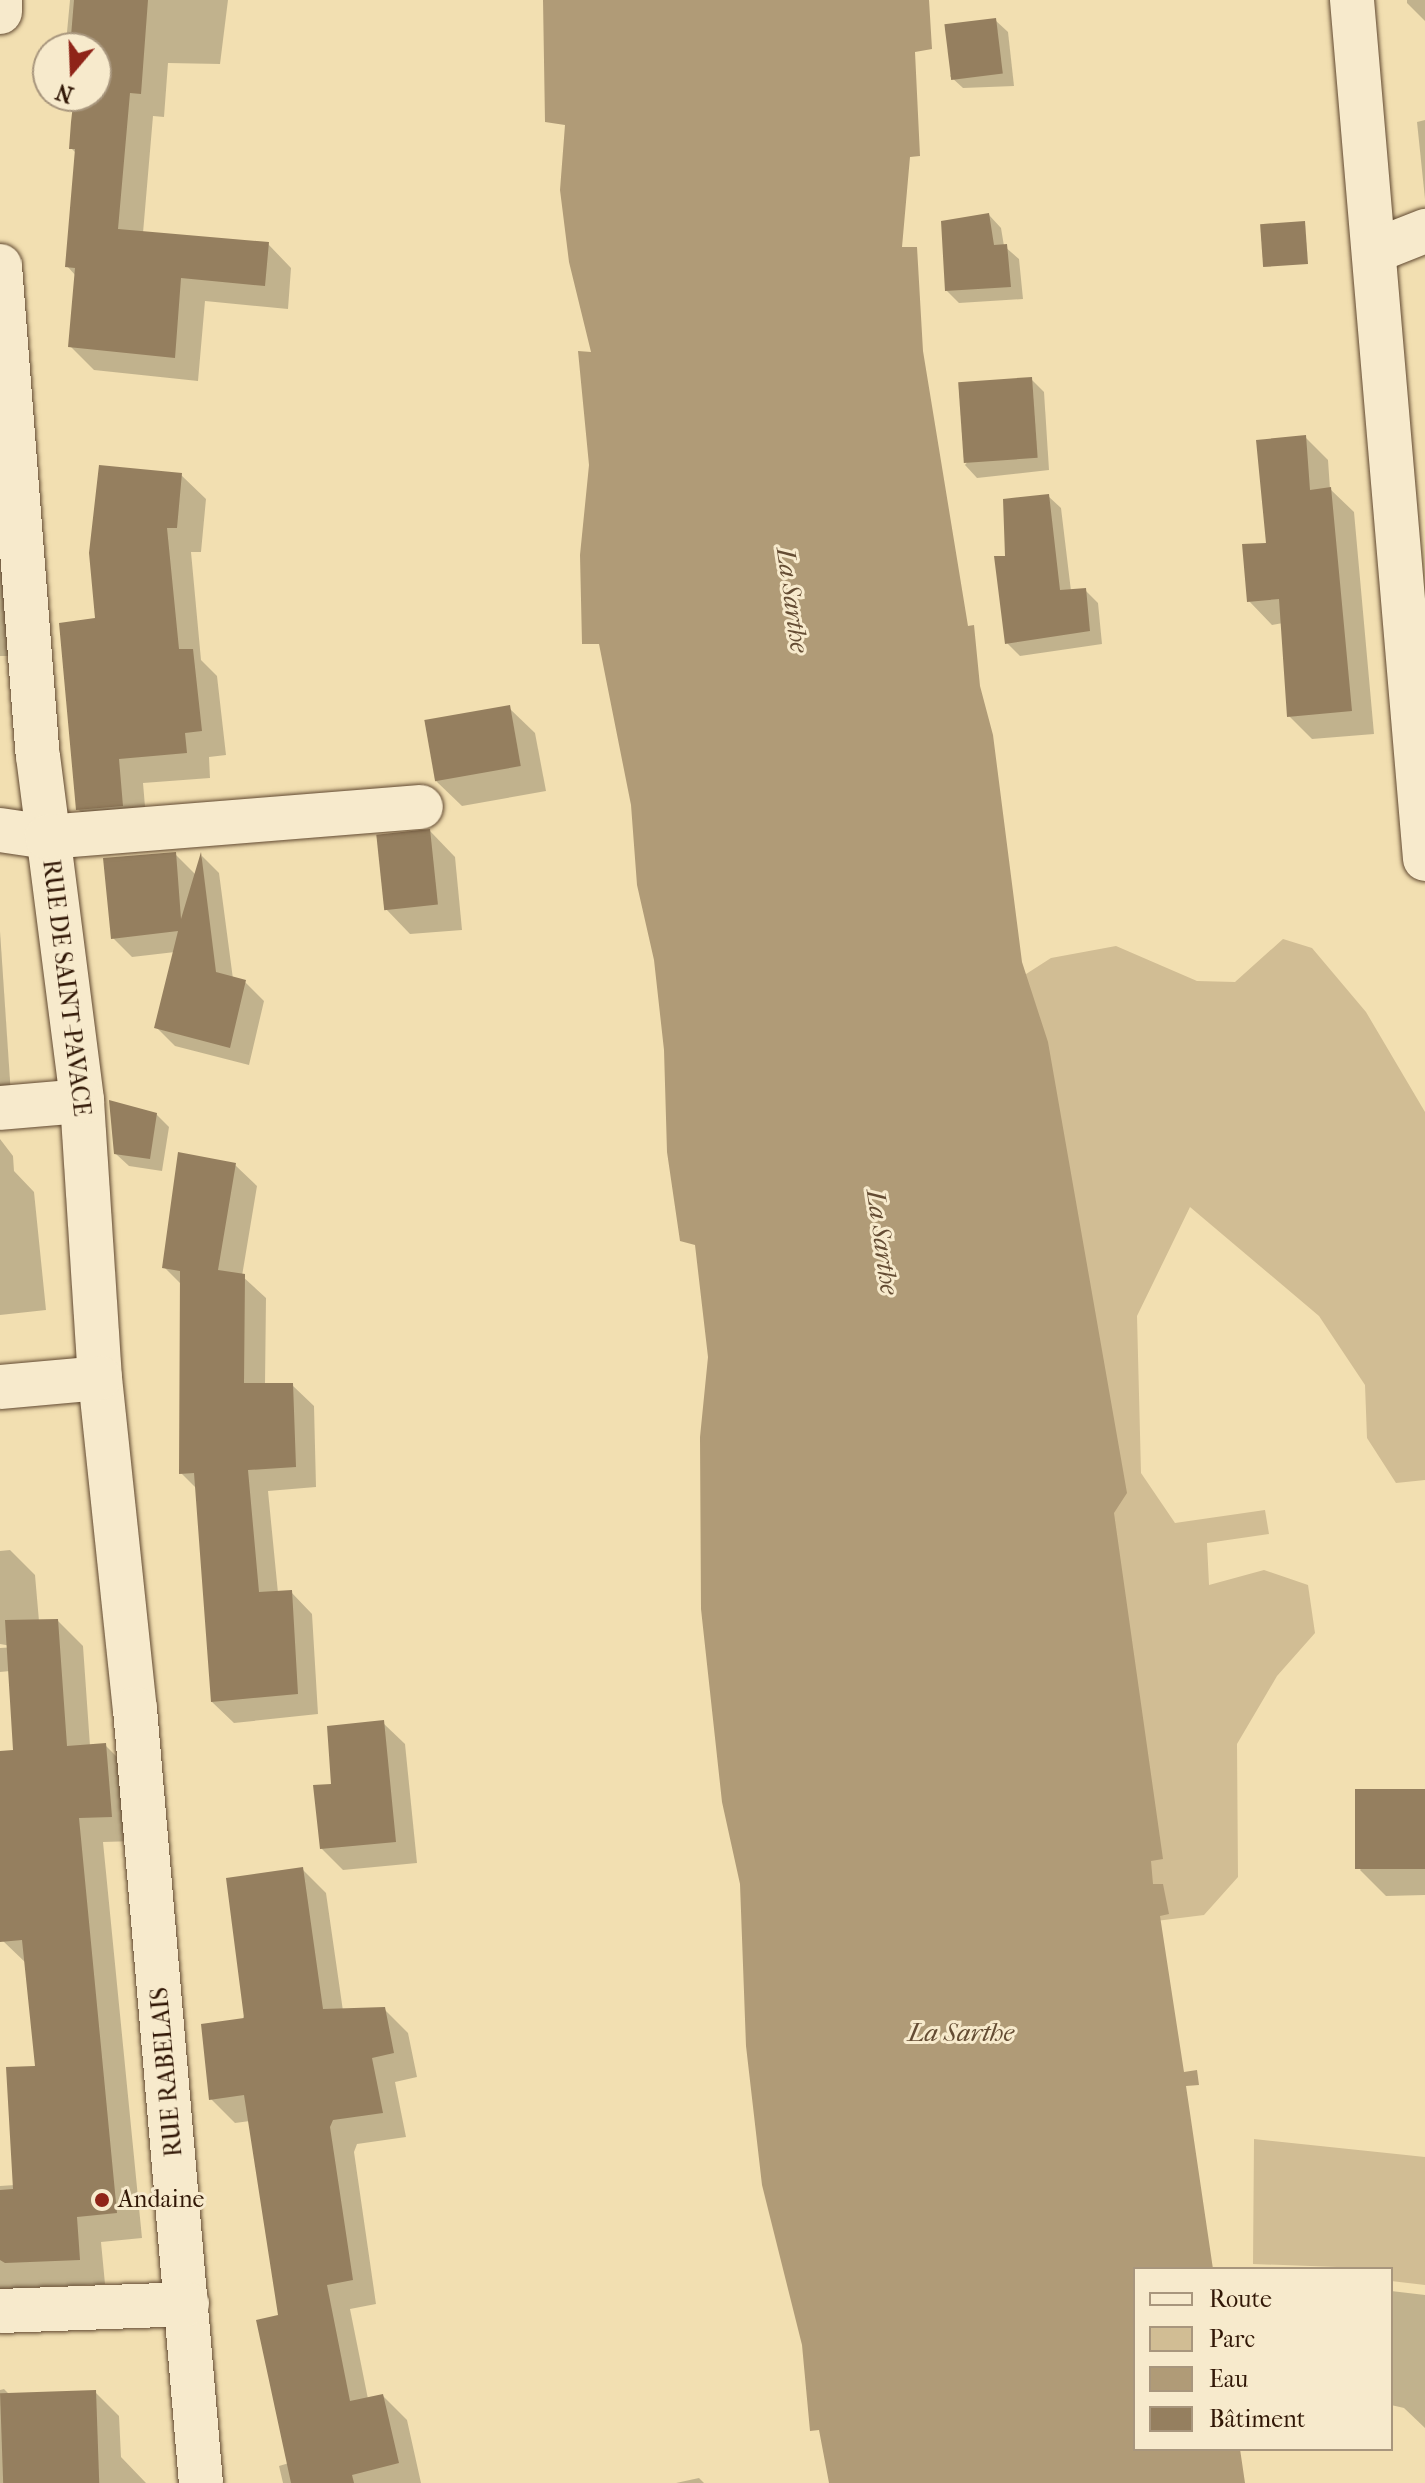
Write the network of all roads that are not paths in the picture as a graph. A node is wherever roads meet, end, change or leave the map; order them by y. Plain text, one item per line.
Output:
1 (0, 0) edge
2 (1352, 0) edge
3 (0, 12) edge
4 (1425, 231) edge
5 (1377, 250) junction
6 (0, 266) edge
7 (421, 807) dead end
8 (0, 830) edge
9 (47, 837) junction
10 (1425, 859) edge
11 (82, 1101) junction
12 (0, 1108) edge
13 (100, 1378) junction
14 (0, 1387) edge
15 (135, 1709) joint
16 (187, 2304) junction
17 (0, 2311) edge
18 (201, 2483) edge

1 - 3 street
2 - 5 street
4 - 5 street
5 - 10 street
6 - 9 street, RUE DE SAINT-PAVACE
7 - 9 street
8 - 9 street
9 - 11 street, RUE DE SAINT-PAVACE
11 - 12 street
11 - 13 street, RUE DE SAINT-PAVACE
13 - 14 street
13 - 15 street, RUE DE SAINT-PAVACE
15 - 16 street, RUE RABELAIS
16 - 17 street
16 - 18 street, RUE RABELAIS

